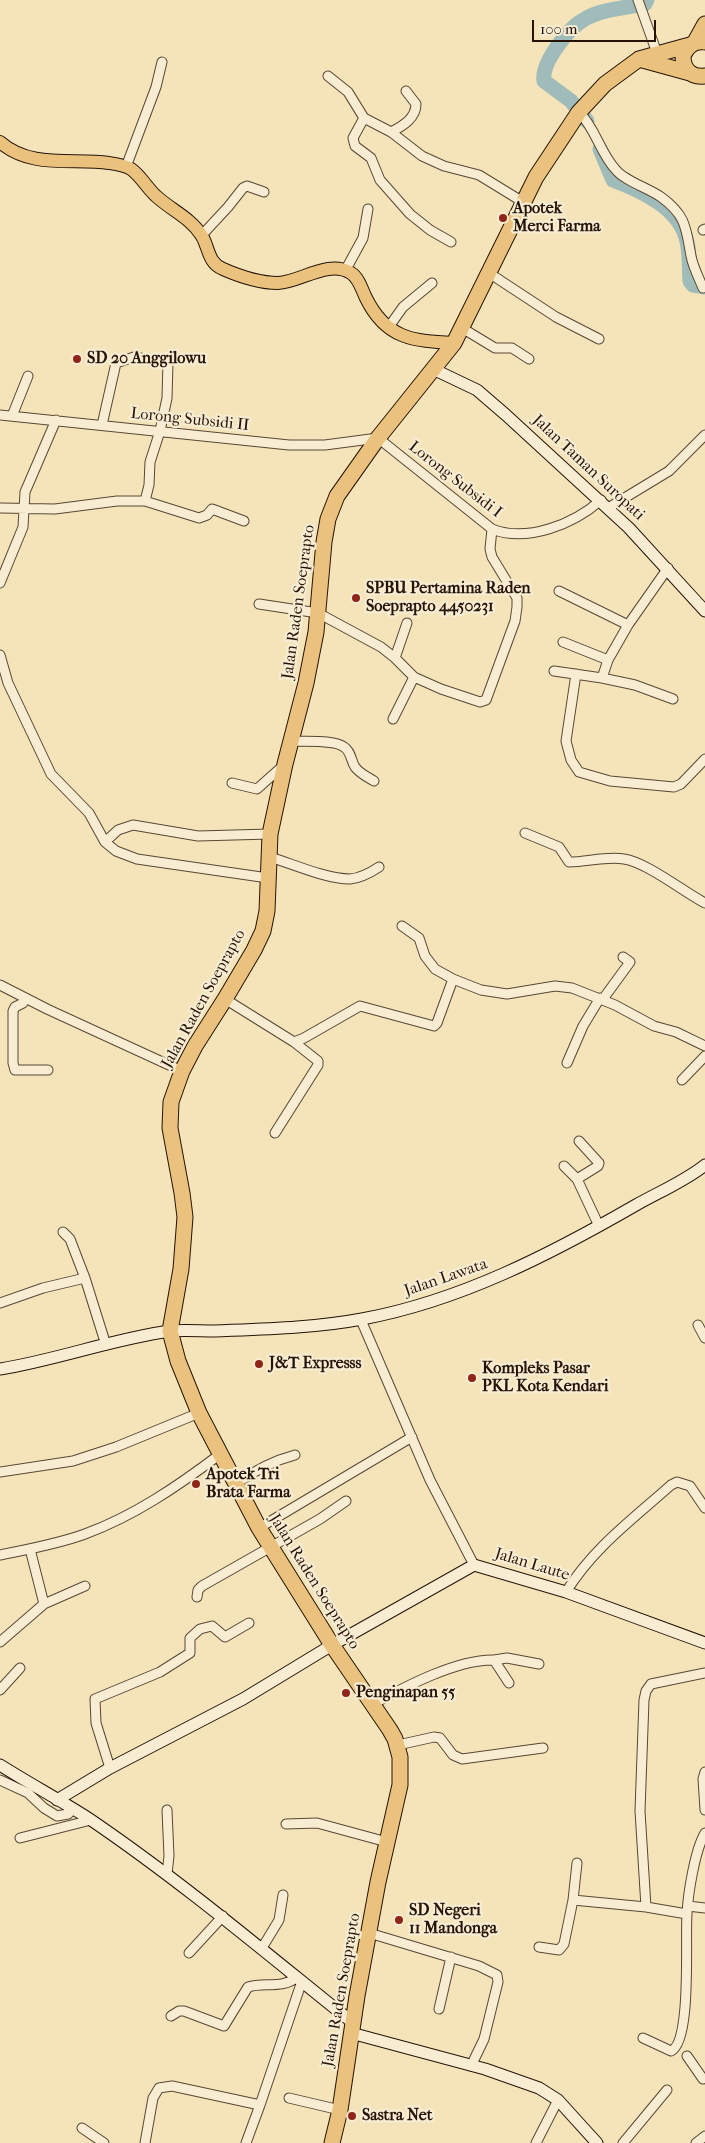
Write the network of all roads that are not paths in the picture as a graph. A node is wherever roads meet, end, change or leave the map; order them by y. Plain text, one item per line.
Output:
1 (640, 3) edge
2 (705, 24) edge
3 (696, 43) edge
4 (657, 53) junction
5 (639, 60) junction
6 (162, 62) dead end
7 (328, 76) dead end
8 (699, 77) edge
9 (406, 91) dead end
10 (579, 112) junction
11 (364, 118) junction
12 (391, 132) junction
13 (1, 145) edge
14 (126, 166) junction
15 (264, 192) dead end
16 (523, 202) junction
17 (368, 209) dead end
18 (202, 235) junction
19 (450, 242) dead end
20 (345, 271) junction
21 (489, 273) junction
22 (432, 283) dead end
23 (703, 286) edge
24 (388, 328) junction
25 (462, 328) junction
26 (599, 339) dead end
27 (454, 343) junction
28 (529, 359) dead end
29 (433, 369) junction
30 (28, 376) dead end
31 (0, 415) edge
32 (12, 416) junction
33 (56, 420) junction
34 (102, 425) junction
35 (160, 431) junction
36 (705, 435) edge
37 (378, 438) junction
38 (145, 501) junction
39 (605, 504) junction
40 (0, 508) edge
41 (24, 508) junction
42 (244, 521) dead end
43 (492, 529) junction
44 (668, 568) junction
45 (0, 583) edge
46 (559, 591) dead end
47 (258, 604) dead end
48 (705, 611) edge
49 (318, 612) junction
50 (407, 623) dead end
51 (628, 625) junction
52 (563, 642) dead end
53 (0, 655) edge
54 (395, 658) junction
55 (608, 660) junction
56 (554, 671) dead end
57 (576, 674) junction
58 (414, 677) junction
59 (602, 678) junction
60 (673, 699) dead end
61 (393, 718) dead end
62 (291, 741) junction
63 (705, 760) edge
64 (285, 764) junction
65 (374, 781) dead end
66 (232, 783) dead end
67 (525, 832) dead end
68 (270, 834) junction
69 (106, 842) junction
70 (270, 856) junction
71 (379, 867) dead end
72 (268, 878) junction
73 (705, 903) edge
74 (402, 926) dead end
75 (623, 957) dead end
76 (453, 979) junction
77 (0, 985) edge
78 (26, 998) junction
79 (226, 999) junction
80 (602, 999) junction
81 (294, 1042) junction
82 (705, 1046) edge
83 (705, 1056) edge
84 (567, 1063) dead end
85 (48, 1070) dead end
86 (182, 1071) junction
87 (682, 1080) dead end
88 (275, 1133) dead end
89 (579, 1141) dead end
90 (564, 1166) dead end
91 (704, 1168) edge
92 (577, 1180) junction
93 (599, 1226) junction
94 (63, 1232) dead end
95 (85, 1278) junction
96 (0, 1303) edge
97 (361, 1320) junction
98 (698, 1326) dead end
99 (170, 1331) junction
100 (705, 1338) edge
101 (106, 1345) junction
102 (0, 1368) edge
103 (199, 1413) junction
104 (412, 1437) junction
105 (219, 1455) junction
106 (295, 1455) dead end
107 (0, 1472) edge
108 (236, 1484) junction
109 (346, 1501) dead end
110 (705, 1508) edge
111 (259, 1528) junction
112 (271, 1548) junction
113 (30, 1549) junction
114 (0, 1555) edge
115 (474, 1565) junction
116 (85, 1586) dead end
117 (566, 1592) junction
118 (197, 1597) dead end
119 (44, 1604) junction
120 (249, 1623) dead end
121 (0, 1642) edge
122 (705, 1643) edge
123 (332, 1645) junction
124 (494, 1660) junction
125 (539, 1664) dead end
126 (20, 1668) dead end
127 (705, 1673) edge
128 (509, 1682) dead end
129 (0, 1690) edge
130 (373, 1704) junction
131 (398, 1745) junction
132 (543, 1748) dead end
133 (0, 1765) edge
134 (110, 1768) junction
135 (705, 1772) edge
136 (0, 1780) edge
137 (57, 1800) junction
138 (73, 1809) junction
139 (167, 1810) dead end
140 (705, 1810) edge
141 (91, 1820) junction
142 (286, 1824) dead end
143 (705, 1833) edge
144 (20, 1838) dead end
145 (387, 1842) junction
146 (702, 1847) edge
147 (577, 1863) dead end
148 (167, 1874) junction
149 (284, 1895) dead end
150 (573, 1900) junction
151 (646, 1907) junction
152 (705, 1908) edge
153 (687, 1910) junction
154 (223, 1916) junction
155 (369, 1933) junction
156 (539, 1947) dead end
157 (262, 1948) junction
158 (189, 1953) dead end
159 (451, 1957) junction
160 (300, 1979) junction
161 (439, 2009) dead end
162 (170, 2016) dead end
163 (351, 2027) junction
164 (644, 2038) dead end
165 (687, 2056) dead end
166 (471, 2066) junction
167 (704, 2080) edge
168 (667, 2090) dead end
169 (289, 2098) dead end
170 (558, 2100) junction
171 (260, 2105) junction
172 (340, 2110) junction
173 (82, 2128) dead end
174 (705, 2136) edge
175 (104, 2143) edge
176 (145, 2143) edge
177 (246, 2143) edge
178 (332, 2143) edge
179 (536, 2143) edge
180 (597, 2143) edge
181 (623, 2143) edge
182 (696, 2143) edge

1 - 4 street
2 - 3 highway
3 - 4 highway, Jalan Raden Soeprapto
3 - 8 highway
4 - 5 highway, Jalan Raden Soeprapto
5 - 8 highway
5 - 10 highway, Jalan Raden Soeprapto
6 - 14 street
7 - 11 street
9 - 12 street
10 - 16 highway, Jalan Raden Soeprapto
10 - 23 street
11 - 12 street
11 - 19 street
12 - 16 street
13 - 14 main road
14 - 18 main road
15 - 18 street
16 - 21 highway, Jalan Raden Soeprapto
17 - 20 street
18 - 20 main road
20 - 24 main road
21 - 25 highway, Jalan Raden Soeprapto
21 - 26 street
22 - 24 street
24 - 27 main road
25 - 27 highway, Jalan Raden Soeprapto
25 - 28 street
27 - 29 highway, Jalan Raden Soeprapto
29 - 37 highway, Jalan Raden Soeprapto
29 - 39 street, Jalan Taman Suropati
30 - 32 street
31 - 32 street, Lorong Subsidi II
32 - 33 street, Lorong Subsidi II
33 - 34 street, Lorong Subsidi II
33 - 41 street
34 - 35 street, Lorong Subsidi II
34 - 35 street
35 - 37 street, Lorong Subsidi II
35 - 38 street
36 - 39 street, Lorong Subsidi I
37 - 43 street, Lorong Subsidi I
37 - 49 highway, Jalan Raden Soeprapto
38 - 41 street
38 - 42 street
39 - 43 street, Lorong Subsidi I
39 - 44 street, Jalan Taman Suropati
40 - 41 street
41 - 45 street
43 - 58 street
44 - 48 street, Jalan Taman Suropati
44 - 51 street
46 - 51 street
47 - 49 street
49 - 54 street
49 - 62 highway, Jalan Raden Soeprapto
50 - 54 street
51 - 55 street
52 - 55 street
53 - 69 street
54 - 58 street
55 - 59 street
56 - 57 street
57 - 59 street
57 - 63 street
58 - 61 street
59 - 60 street
62 - 64 highway, Jalan Raden Soeprapto
62 - 65 street
64 - 66 street
64 - 68 highway, Jalan Raden Soeprapto
67 - 73 street
68 - 69 street
68 - 70 highway, Jalan Raden Soeprapto
69 - 72 street
70 - 71 street
70 - 72 highway, Jalan Raden Soeprapto
72 - 79 highway, Jalan Raden Soeprapto
74 - 76 street
75 - 80 street
76 - 80 street
76 - 81 street
77 - 78 street
78 - 85 street
78 - 86 street
79 - 81 street
79 - 86 highway, Jalan Raden Soeprapto
80 - 82 street
80 - 84 street
81 - 88 street
83 - 87 street
86 - 99 highway, Jalan Raden Soeprapto
89 - 92 street
90 - 92 street
91 - 93 street, Jalan Lawata
92 - 93 street
93 - 97 street, Jalan Lawata
94 - 95 street
95 - 96 street
95 - 101 street
97 - 99 street, Jalan Lawata
97 - 104 street
98 - 100 street
99 - 101 street, Jalan Lawata
99 - 103 highway, Jalan Raden Soeprapto
101 - 102 street, Jalan Lawata
103 - 105 highway, Jalan Raden Soeprapto
103 - 107 street
104 - 111 street
104 - 115 street
105 - 108 highway, Jalan Raden Soeprapto
105 - 113 street
106 - 108 street
108 - 111 highway, Jalan Raden Soeprapto
109 - 112 street
110 - 117 street
111 - 112 highway, Jalan Raden Soeprapto
112 - 118 street
112 - 123 highway, Jalan Raden Soeprapto
113 - 114 street
113 - 119 street
115 - 117 street, Jalan Laute
115 - 123 street, Jalan Laute
116 - 119 street
117 - 122 street, Jalan Laute
119 - 121 street
120 - 134 street
123 - 130 highway, Jalan Raden Soeprapto
123 - 134 street, Jalan Laute
124 - 125 street
124 - 128 street
124 - 130 street
126 - 129 street
127 - 151 street
130 - 131 highway, Jalan Raden Soeprapto
131 - 132 street
131 - 145 highway, Jalan Raden Soeprapto
133 - 137 street
134 - 137 street, Jalan Laute
135 - 140 street
136 - 138 street
137 - 138 street
138 - 141 street
139 - 148 street
141 - 144 street
141 - 148 street
142 - 145 street
143 - 146 street
145 - 155 highway, Jalan Raden Soeprapto
146 - 153 street
147 - 150 street
148 - 154 street
149 - 157 street
150 - 151 street
150 - 156 street
151 - 153 street
152 - 153 street
153 - 164 street
154 - 157 street
154 - 158 street
155 - 159 street
155 - 163 highway, Jalan Raden Soeprapto
157 - 160 street
159 - 161 street
159 - 166 street
160 - 162 street
160 - 163 street
160 - 171 street
163 - 166 street
163 - 172 highway, Jalan Raden Soeprapto
165 - 167 street
166 - 170 street
168 - 181 street
169 - 172 street
170 - 179 street
170 - 180 street
171 - 176 street
171 - 177 street
172 - 178 highway, Jalan Raden Soeprapto
173 - 175 street
174 - 182 street

